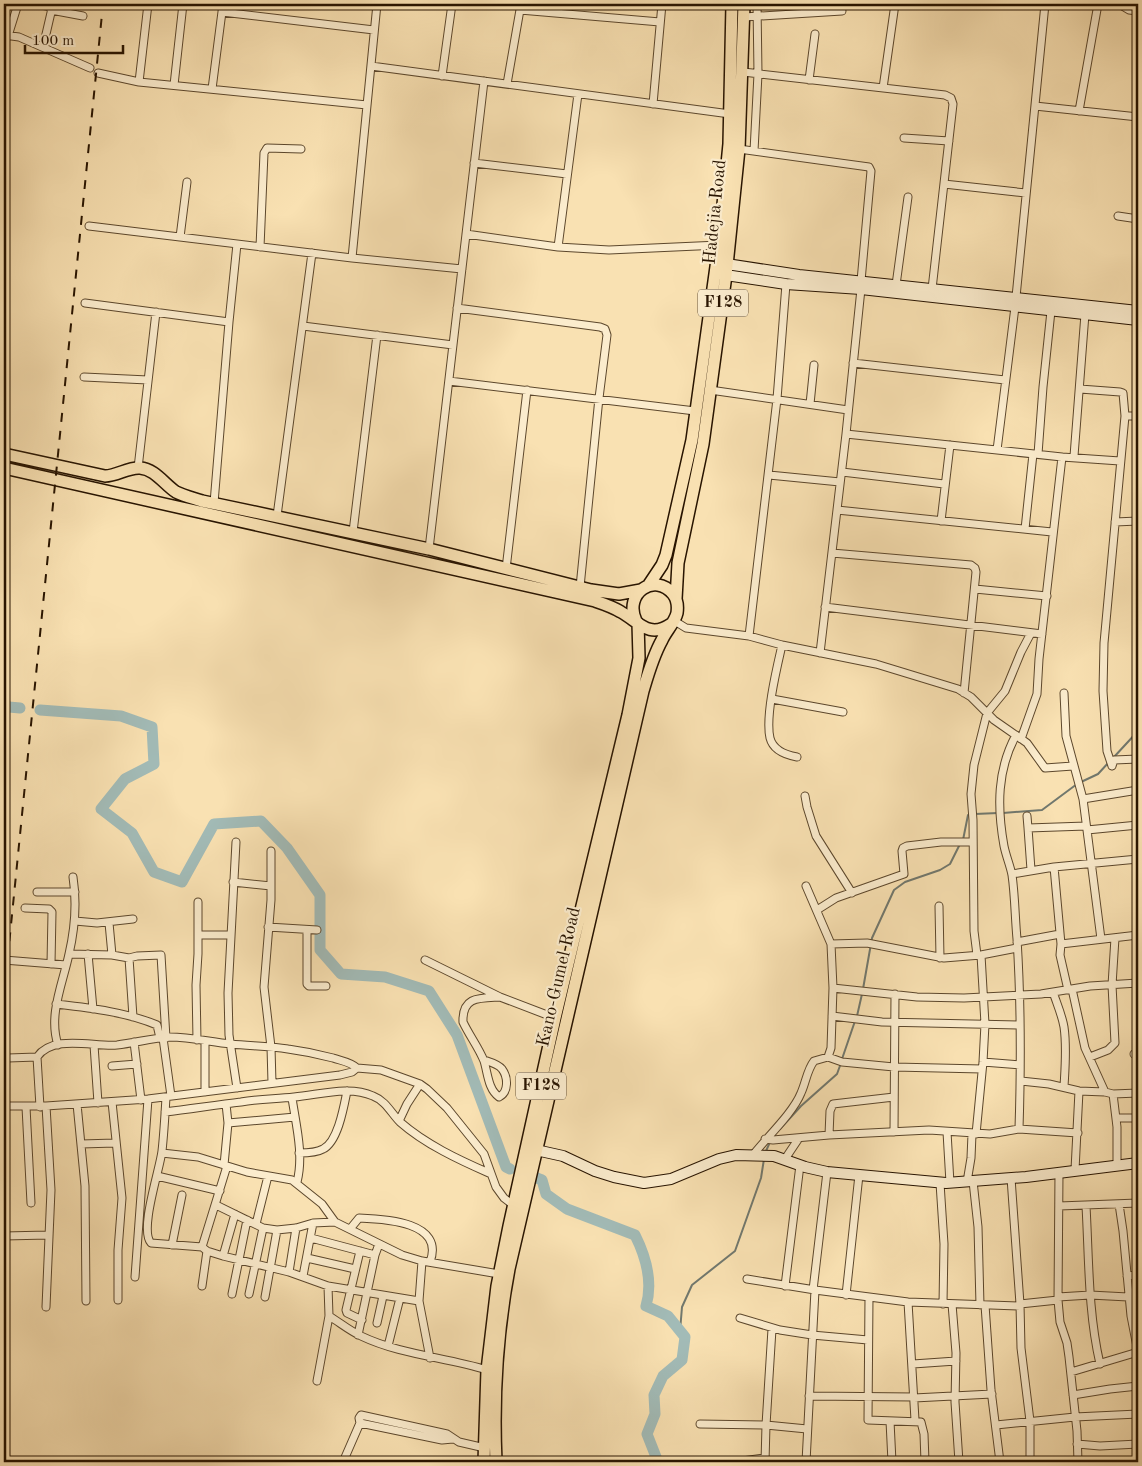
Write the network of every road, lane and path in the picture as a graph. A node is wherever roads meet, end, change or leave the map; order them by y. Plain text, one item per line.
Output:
1 (18, 4) edge
2 (36, 4) edge
3 (148, 4) edge
4 (183, 4) edge
5 (223, 4) edge
6 (377, 4) edge
7 (452, 4) edge
8 (662, 4) edge
9 (732, 4) edge
10 (744, 4) edge
11 (756, 4) edge
12 (895, 4) edge
13 (1045, 4) edge
14 (1098, 4) edge
15 (1123, 4) edge
16 (52, 7) edge
17 (520, 7) edge
18 (842, 10) dead end
19 (1138, 11) edge
20 (222, 12) junction
21 (83, 16) dead end
22 (744, 16) junction
23 (757, 16) junction
24 (660, 22) junction
25 (374, 30) junction
26 (815, 34) dead end
27 (6, 36) edge
28 (43, 48) junction
29 (370, 66) junction
30 (90, 68) dead end
31 (743, 72) junction
32 (98, 73) dead end
33 (758, 74) junction
34 (442, 76) junction
35 (810, 80) junction
36 (484, 81) junction
37 (139, 82) junction
38 (507, 84) junction
39 (174, 85) junction
40 (883, 88) junction
41 (212, 89) junction
42 (578, 94) junction
43 (653, 104) junction
44 (367, 105) junction
45 (1035, 106) junction
46 (1079, 111) junction
47 (730, 114) junction
48 (1138, 117) edge
49 (904, 138) dead end
50 (949, 141) junction
51 (301, 149) dead end
52 (739, 149) junction
53 (754, 151) junction
54 (474, 162) junction
55 (567, 174) junction
56 (187, 182) dead end
57 (944, 184) junction
58 (1026, 193) junction
59 (908, 197) dead end
60 (1118, 216) dead end
61 (1138, 218) edge
62 (89, 226) dead end
63 (466, 234) junction
64 (180, 237) junction
65 (237, 244) junction
66 (719, 245) junction
67 (260, 247) junction
68 (558, 247) junction
69 (312, 253) junction
70 (352, 258) junction
71 (462, 269) junction
72 (721, 269) junction
73 (786, 284) junction
74 (861, 285) junction
75 (896, 285) junction
76 (932, 289) junction
77 (85, 303) dead end
78 (1015, 303) junction
79 (457, 308) junction
80 (1052, 311) junction
81 (1138, 311) edge
82 (156, 312) junction
83 (1085, 314) junction
84 (1138, 320) edge
85 (228, 322) junction
86 (303, 326) junction
87 (376, 335) junction
88 (453, 345) junction
89 (853, 363) junction
90 (814, 365) dead end
91 (84, 377) dead end
92 (148, 380) junction
93 (1005, 380) junction
94 (449, 381) junction
95 (1080, 389) junction
96 (527, 390) junction
97 (710, 390) junction
98 (599, 398) junction
99 (777, 399) junction
100 (810, 404) junction
101 (848, 410) junction
102 (695, 411) junction
103 (1124, 416) junction
104 (1138, 416) edge
105 (846, 434) junction
106 (950, 445) junction
107 (997, 450) junction
108 (4, 454) edge
109 (1035, 454) junction
110 (1074, 456) junction
111 (1062, 457) junction
112 (1120, 461) junction
113 (54, 465) junction
114 (4, 468) edge
115 (138, 468) junction
116 (842, 472) junction
117 (769, 474) junction
118 (50, 479) junction
119 (840, 482) junction
120 (944, 484) junction
121 (214, 503) junction
122 (837, 510) junction
123 (277, 516) junction
124 (940, 521) junction
125 (1138, 521) edge
126 (1115, 522) junction
127 (1025, 530) junction
128 (353, 532) junction
129 (1052, 532) junction
130 (430, 549) junction
131 (832, 553) junction
132 (506, 569) junction
133 (580, 587) junction
134 (644, 588) junction
135 (975, 588) junction
136 (1047, 596) junction
137 (676, 599) junction
138 (825, 607) junction
139 (637, 622) junction
140 (672, 622) junction
141 (971, 626) junction
142 (1031, 634) junction
143 (1042, 634) junction
144 (749, 636) junction
145 (782, 645) junction
146 (820, 653) junction
147 (964, 693) junction
148 (1064, 694) dead end
149 (772, 699) junction
150 (843, 712) dead end
151 (987, 713) junction
152 (1019, 737) junction
153 (797, 757) dead end
154 (1138, 759) edge
155 (1073, 766) junction
156 (1138, 790) edge
157 (805, 796) dead end
158 (1083, 799) junction
159 (1027, 816) dead end
160 (1138, 825) edge
161 (1028, 828) junction
162 (1087, 828) junction
163 (236, 842) dead end
164 (967, 842) junction
165 (271, 851) dead end
166 (1138, 859) edge
167 (1092, 862) junction
168 (1054, 866) junction
169 (1031, 870) junction
170 (1012, 874) junction
171 (73, 877) dead end
172 (233, 882) junction
173 (271, 886) junction
174 (806, 886) dead end
175 (37, 892) dead end
176 (75, 892) junction
177 (852, 893) junction
178 (198, 902) dead end
179 (939, 906) dead end
180 (25, 908) dead end
181 (817, 910) junction
182 (133, 919) dead end
183 (75, 921) junction
184 (109, 923) junction
185 (268, 927) junction
186 (307, 930) junction
187 (317, 930) dead end
188 (1060, 934) junction
189 (199, 935) junction
190 (230, 935) junction
191 (1138, 935) edge
192 (1115, 938) junction
193 (1101, 940) junction
194 (831, 944) junction
195 (1061, 944) junction
196 (1017, 945) junction
197 (577, 951) junction
198 (69, 954) junction
199 (88, 954) junction
200 (112, 955) junction
201 (979, 955) junction
202 (129, 958) junction
203 (940, 958) junction
204 (4, 960) edge
205 (425, 960) dead end
206 (51, 964) junction
207 (66, 965) junction
208 (1138, 984) edge
209 (1112, 985) junction
210 (326, 986) dead end
211 (833, 988) junction
212 (1070, 990) junction
213 (1053, 992) junction
214 (895, 994) junction
215 (1019, 996) junction
216 (500, 997) junction
217 (984, 998) junction
218 (56, 1004) junction
219 (93, 1009) junction
220 (832, 1016) junction
221 (133, 1017) junction
222 (555, 1018) junction
223 (894, 1022) junction
224 (985, 1024) junction
225 (1019, 1025) junction
226 (163, 1038) junction
227 (197, 1040) junction
228 (205, 1041) junction
229 (134, 1042) junction
230 (230, 1044) junction
231 (58, 1045) junction
232 (94, 1045) junction
233 (271, 1047) junction
234 (828, 1056) junction
235 (37, 1057) junction
236 (1090, 1057) junction
237 (8, 1058) dead end
238 (484, 1060) junction
239 (137, 1064) junction
240 (1020, 1065) junction
241 (112, 1066) dead end
242 (983, 1066) junction
243 (357, 1068) junction
244 (894, 1068) junction
245 (1021, 1081) junction
246 (272, 1083) junction
247 (420, 1084) junction
248 (1064, 1087) junction
249 (237, 1088) junction
250 (348, 1091) junction
251 (1079, 1091) junction
252 (205, 1092) junction
253 (1109, 1093) junction
254 (1138, 1093) edge
255 (168, 1096) junction
256 (894, 1097) junction
257 (292, 1098) junction
258 (144, 1099) junction
259 (112, 1102) junction
260 (98, 1103) junction
261 (77, 1104) junction
262 (226, 1104) junction
263 (4, 1106) edge
264 (43, 1106) junction
265 (26, 1107) junction
266 (165, 1112) junction
267 (294, 1117) junction
268 (1117, 1118) junction
269 (1138, 1118) edge
270 (399, 1120) junction
271 (228, 1123) junction
272 (1019, 1129) junction
273 (894, 1132) junction
274 (947, 1132) junction
275 (1078, 1133) junction
276 (974, 1134) junction
277 (829, 1135) junction
278 (799, 1138) junction
279 (769, 1140) junction
280 (115, 1143) junction
281 (81, 1144) junction
282 (536, 1150) junction
283 (162, 1153) junction
284 (299, 1154) junction
285 (761, 1156) junction
286 (785, 1159) junction
287 (1138, 1163) edge
288 (800, 1165) junction
289 (226, 1166) junction
290 (1117, 1166) junction
291 (1076, 1170) junction
292 (827, 1172) junction
293 (489, 1173) junction
294 (1059, 1173) junction
295 (860, 1175) junction
296 (157, 1176) junction
297 (268, 1176) junction
298 (1011, 1178) junction
299 (297, 1182) junction
300 (970, 1182) junction
301 (945, 1183) junction
302 (220, 1191) junction
303 (182, 1195) dead end
304 (31, 1203) dead end
305 (1138, 1203) edge
306 (1119, 1204) junction
307 (216, 1205) junction
308 (513, 1205) junction
309 (1059, 1206) junction
310 (1086, 1206) junction
311 (235, 1214) junction
312 (247, 1220) junction
313 (335, 1222) junction
314 (313, 1223) junction
315 (256, 1224) junction
316 (263, 1228) junction
317 (296, 1228) junction
318 (350, 1228) junction
319 (277, 1230) junction
320 (48, 1235) junction
321 (4, 1236) edge
322 (311, 1238) junction
323 (379, 1244) junction
324 (172, 1245) junction
325 (205, 1249) junction
326 (360, 1251) junction
327 (376, 1255) junction
328 (223, 1256) junction
329 (307, 1258) junction
330 (239, 1260) junction
331 (426, 1262) junction
332 (255, 1263) junction
333 (271, 1268) junction
334 (355, 1269) junction
335 (289, 1272) junction
336 (499, 1274) junction
337 (1138, 1275) edge
338 (303, 1276) junction
339 (1127, 1276) junction
340 (135, 1277) dead end
341 (748, 1279) dead end
342 (202, 1286) dead end
343 (328, 1286) junction
344 (785, 1286) junction
345 (350, 1289) junction
346 (814, 1290) junction
347 (367, 1292) junction
348 (232, 1294) dead end
349 (248, 1294) dead end
350 (846, 1295) junction
351 (1090, 1295) junction
352 (383, 1296) junction
353 (265, 1297) dead end
354 (869, 1297) junction
355 (1128, 1297) junction
356 (400, 1298) junction
357 (1058, 1298) junction
358 (118, 1300) dead end
359 (86, 1301) dead end
360 (419, 1301) junction
361 (908, 1302) junction
362 (943, 1304) junction
363 (952, 1304) junction
364 (982, 1305) junction
365 (1020, 1305) junction
366 (46, 1308) dead end
367 (329, 1316) junction
368 (1135, 1316) edge
369 (740, 1318) dead end
370 (362, 1320) junction
371 (377, 1323) dead end
372 (772, 1329) junction
373 (358, 1335) junction
374 (812, 1336) junction
375 (868, 1340) junction
376 (388, 1346) junction
377 (493, 1350) junction
378 (1138, 1352) edge
379 (430, 1358) junction
380 (956, 1361) junction
381 (912, 1364) junction
382 (1100, 1364) junction
383 (487, 1370) junction
384 (1071, 1372) junction
385 (317, 1381) dead end
386 (1138, 1386) edge
387 (992, 1394) junction
388 (809, 1396) junction
389 (869, 1396) junction
390 (955, 1396) junction
391 (1073, 1396) junction
392 (914, 1398) junction
393 (1138, 1414) edge
394 (1075, 1417) junction
395 (915, 1420) junction
396 (890, 1421) junction
397 (1030, 1421) junction
398 (700, 1424) dead end
399 (766, 1425) junction
400 (996, 1425) junction
401 (807, 1429) junction
402 (1078, 1444) junction
403 (1138, 1444) edge
404 (485, 1448) junction
405 (765, 1460) edge
406 (343, 1462) edge
407 (484, 1462) edge
408 (496, 1462) edge
409 (735, 1462) edge
410 (806, 1462) edge
411 (892, 1462) edge
412 (925, 1462) edge
413 (959, 1462) edge
414 (1000, 1462) edge
415 (1030, 1462) edge
416 (1078, 1462) edge

1 - 27 street
2 - 16 street
3 - 37 street
4 - 39 street
5 - 20 street
6 - 25 street
7 - 34 street
8 - 24 street
9 - 47 main road, Hadejia Road / F128
10 - 22 main road, Hadejia Road / F128
11 - 23 street
12 - 40 street
13 - 45 street
14 - 46 street
15 - 19 street
16 - 21 street
16 - 28 street
17 - 24 street
17 - 38 street
18 - 23 street
20 - 25 street
20 - 41 street
22 - 23 street
22 - 31 main road, Hadejia Road / F128
23 - 33 street
24 - 43 street
25 - 29 street
26 - 35 street
27 - 28 street
28 - 30 street
29 - 34 street
29 - 44 street
31 - 33 street
31 - 52 main road, Hadejia Road / F128
32 - 37 street
33 - 35 street
33 - 53 street
34 - 36 street
35 - 40 street
36 - 38 street
36 - 54 street
37 - 39 street
38 - 42 street
39 - 41 street
40 - 50 street
41 - 44 street
42 - 43 street
42 - 55 street
43 - 47 street
44 - 70 street
45 - 46 street
45 - 58 street
46 - 48 street
47 - 66 main road, Hadejia Road / F128
49 - 50 street
50 - 57 street
51 - 67 street
52 - 53 street
52 - 72 main road, Hadejia Road / F128
53 - 74 street
54 - 55 street
54 - 63 street
55 - 68 street
56 - 64 street
57 - 58 street
57 - 76 street
58 - 78 street
59 - 75 street
60 - 61 street
62 - 64 street
63 - 68 street
63 - 71 street
64 - 65 street
65 - 67 street
65 - 85 street
66 - 68 street
66 - 72 main road, Hadejia Road / F128
67 - 69 street
69 - 70 street
69 - 86 street
70 - 71 street
71 - 79 street
72 - 73 street
72 - 74 street
72 - 97 main road, Hadejia Road / F128
72 - 102 main road, Hadejia Road / F128
73 - 74 street
73 - 99 street
74 - 75 street
74 - 78 street
74 - 89 street
75 - 76 street
76 - 78 street
77 - 82 street
78 - 80 street
78 - 81 street
78 - 93 street
79 - 88 street
79 - 98 street
80 - 83 street
80 - 109 street
82 - 85 street
82 - 92 street
83 - 84 street
83 - 95 street
85 - 121 street
86 - 87 street
86 - 123 street
87 - 88 street
87 - 128 street
88 - 94 street
89 - 93 street
89 - 101 street
90 - 100 street
91 - 92 street
92 - 115 street
93 - 107 street
94 - 96 street
94 - 130 street
95 - 103 street
95 - 110 street
96 - 98 street
96 - 132 street
97 - 99 street
97 - 137 main road, Hadejia Road / F128
98 - 102 street
98 - 133 street
99 - 100 street
99 - 117 street
100 - 101 street
101 - 105 street
102 - 134 main road, Hadejia Road / F128
103 - 104 street
103 - 112 street
105 - 106 street
105 - 116 street
106 - 107 street
106 - 120 street
107 - 109 street
108 - 113 main road
109 - 111 street
109 - 127 street
110 - 111 street
110 - 112 street
111 - 129 street
112 - 126 street
113 - 115 main road
113 - 118 main road
114 - 118 main road
115 - 121 main road
116 - 119 street
116 - 120 street
117 - 119 street
117 - 144 street
118 - 139 main road
119 - 122 street
120 - 124 street
121 - 123 main road
122 - 124 street
122 - 131 street
123 - 128 main road
124 - 127 street
125 - 126 street
126 - 154 street
127 - 129 street
128 - 130 main road
129 - 136 street
130 - 132 main road
131 - 135 street
131 - 138 street
132 - 133 main road
133 - 134 main road
134 - 137 main road
134 - 139 main road, F128
135 - 136 street
135 - 141 street
136 - 143 street
137 - 140 main road, F128
138 - 141 street
138 - 146 street
139 - 140 main road
139 - 197 main road, Kano-Gumel Road / F128
140 - 144 street
140 - 197 main road, Kano-Gumel Road / F128
141 - 142 street
141 - 147 street
142 - 143 street
142 - 151 street
143 - 152 street
144 - 145 street
145 - 146 street
145 - 149 street
146 - 147 street
147 - 151 street
148 - 155 street
149 - 150 street
149 - 153 street
151 - 152 street
151 - 164 street
152 - 155 street
152 - 170 street
155 - 158 street
156 - 158 street
157 - 177 street
158 - 162 street
159 - 161 street
160 - 162 street
161 - 162 street
161 - 169 street
162 - 167 street
163 - 172 street
164 - 177 street
164 - 201 street
165 - 173 street
166 - 167 street
167 - 168 street
167 - 193 street
168 - 169 street
168 - 188 street
169 - 170 street
170 - 196 street
171 - 176 street
172 - 173 street
172 - 190 street
173 - 185 street
174 - 181 street
175 - 176 street
176 - 183 street
177 - 181 street
178 - 189 street
179 - 203 street
180 - 206 street
181 - 194 street
182 - 184 street
183 - 184 street
183 - 198 street
184 - 200 street
185 - 186 street
185 - 233 street
186 - 187 street
186 - 210 street
188 - 195 street
188 - 196 street
189 - 190 street
189 - 227 street
190 - 230 street
191 - 192 street
192 - 193 street
192 - 209 street
193 - 195 street
194 - 203 street
194 - 211 street
195 - 212 street
196 - 201 street
196 - 215 street
197 - 222 main road, Kano-Gumel Road / F128
197 - 282 main road, Kano-Gumel Road / F128
198 - 199 street
198 - 207 street
199 - 200 street
199 - 219 street
200 - 202 street
201 - 203 street
201 - 217 street
202 - 221 street
202 - 226 street
204 - 206 street
205 - 216 street
206 - 207 street
207 - 218 street
208 - 209 street
209 - 212 street
209 - 236 street
211 - 214 street
211 - 220 street
212 - 213 street
212 - 236 street
213 - 215 street
213 - 248 street
214 - 217 street
214 - 223 street
215 - 217 street
215 - 225 street
216 - 222 street
216 - 238 street
217 - 224 street
218 - 219 street
218 - 231 street
219 - 221 street
220 - 223 street
220 - 234 street
221 - 226 street
222 - 308 main road, Kano-Gumel Road / F128
223 - 224 street
223 - 244 street
224 - 225 street
224 - 242 street
225 - 240 street
226 - 227 street
226 - 229 street
226 - 255 street
227 - 228 street
228 - 230 street
228 - 252 street
229 - 232 street
229 - 239 street
230 - 233 street
230 - 249 street
231 - 232 street
231 - 235 street
232 - 260 street
233 - 243 street
233 - 246 street
234 - 244 street
234 - 279 street
235 - 237 street
235 - 264 street
236 - 253 street
238 - 238 street
239 - 241 street
239 - 258 street
240 - 242 street
240 - 245 street
242 - 244 street
242 - 276 street
243 - 246 street
243 - 247 street
244 - 256 street
245 - 248 street
245 - 272 street
246 - 249 street
247 - 270 street
247 - 293 street
248 - 251 street
249 - 252 street
250 - 257 street
250 - 270 street
250 - 284 street
251 - 253 street
251 - 275 street
252 - 255 street
253 - 254 street
253 - 268 street
255 - 258 street
255 - 266 street
256 - 273 street
256 - 277 street
257 - 262 street
257 - 267 street
258 - 259 street
258 - 340 street
259 - 260 street
259 - 280 street
260 - 261 street
261 - 264 street
261 - 281 street
262 - 266 street
262 - 271 street
263 - 265 street
264 - 265 street
264 - 320 street
265 - 304 street
266 - 283 street
267 - 271 street
267 - 284 street
268 - 269 street
268 - 290 street
270 - 293 street
271 - 289 street
272 - 275 street
272 - 276 street
273 - 274 street
273 - 277 street
274 - 276 street
274 - 301 street
275 - 291 street
276 - 300 street
277 - 278 street
278 - 279 street
278 - 286 street
279 - 285 street
280 - 281 street
280 - 358 street
281 - 359 street
282 - 285 street
282 - 377 main road, Kano-Gumel Road / F128
283 - 289 street
283 - 296 street
284 - 299 street
285 - 286 street
286 - 288 street
287 - 290 street
288 - 292 street
288 - 344 street
289 - 297 street
289 - 302 street
290 - 291 street
291 - 294 street
292 - 295 street
292 - 346 street
293 - 308 street
294 - 298 street
294 - 309 street
295 - 301 street
295 - 350 street
296 - 302 street
296 - 324 street
297 - 299 street
297 - 315 street
298 - 300 street
298 - 365 street
299 - 313 street
300 - 301 street
300 - 364 street
301 - 362 street
302 - 307 street
303 - 324 street
305 - 306 street
306 - 310 street
306 - 339 street
307 - 311 street
307 - 325 street
308 - 336 main road, Kano-Gumel Road / F128
309 - 310 street
309 - 357 street
310 - 351 street
311 - 312 street
311 - 328 street
312 - 315 street
312 - 330 street
313 - 314 street
313 - 318 street
314 - 317 street
314 - 322 street
315 - 316 street
316 - 319 street
316 - 332 street
317 - 319 street
317 - 335 street
318 - 323 street
318 - 331 street
319 - 333 street
320 - 321 street
320 - 366 street
322 - 326 street
322 - 329 street
323 - 327 street
323 - 331 street
324 - 325 street
325 - 328 street
325 - 342 street
326 - 327 street
326 - 334 street
327 - 347 street
328 - 330 street
329 - 334 street
329 - 338 street
330 - 332 street
330 - 348 street
331 - 336 street
331 - 360 street
332 - 333 street
332 - 349 street
333 - 335 street
333 - 353 street
334 - 345 street
335 - 338 street
336 - 377 main road, Kano-Gumel Road / F128
337 - 339 street
338 - 343 street
339 - 355 street
341 - 344 street
343 - 345 street
343 - 367 street
344 - 346 street
345 - 347 street
345 - 370 street
346 - 350 street
346 - 374 street
347 - 352 street
347 - 370 street
350 - 354 street
351 - 355 street
351 - 357 street
351 - 382 street
352 - 356 street
352 - 371 street
354 - 361 street
354 - 375 street
355 - 368 street
356 - 360 street
356 - 376 street
357 - 365 street
357 - 384 street
360 - 379 street
361 - 362 street
361 - 381 street
362 - 363 street
363 - 364 street
363 - 380 street
364 - 365 street
364 - 387 street
365 - 397 street
367 - 373 street
367 - 385 street
368 - 378 street
369 - 372 street
370 - 373 street
372 - 374 street
372 - 399 street
373 - 376 street
374 - 375 street
374 - 388 street
375 - 389 street
376 - 379 street
377 - 383 main road, Kano-Gumel Road / F128
377 - 408 main road, Kano-Gumel Road / F128
378 - 382 street
379 - 383 street
380 - 381 street
380 - 390 street
381 - 392 street
382 - 384 street
383 - 404 main road, Kano-Gumel Road / F128
384 - 391 street
386 - 391 street
387 - 390 street
387 - 400 street
388 - 389 street
388 - 401 street
389 - 392 street
389 - 396 street
390 - 392 street
390 - 413 street
391 - 394 street
392 - 395 street
393 - 394 street
394 - 397 street
394 - 402 street
395 - 396 street
395 - 412 street
396 - 411 street
397 - 400 street
397 - 415 street
398 - 399 street
399 - 401 street
399 - 405 street
400 - 414 street
401 - 410 street
402 - 403 street
402 - 416 street
404 - 406 street
404 - 407 main road, Kano-Gumel Road / F128
405 - 409 street

